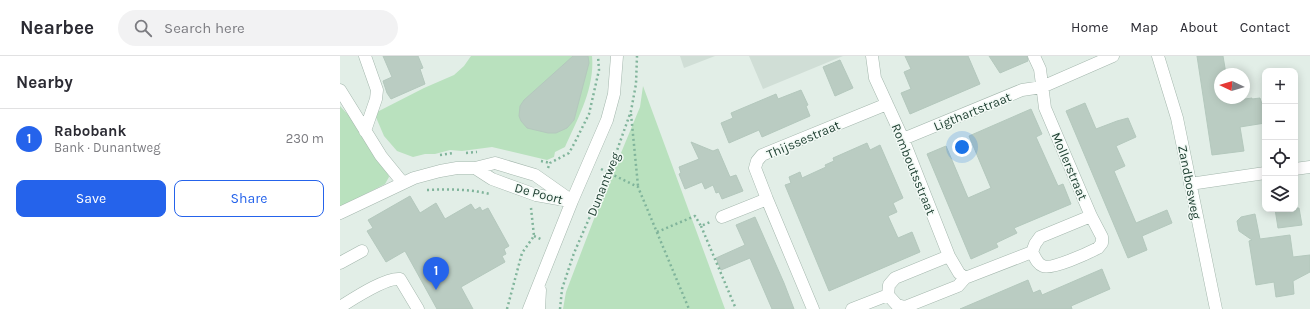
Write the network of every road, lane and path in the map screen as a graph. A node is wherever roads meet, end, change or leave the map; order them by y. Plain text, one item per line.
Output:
1 (365, 56) edge
2 (598, 56) edge
3 (617, 56) edge
4 (637, 56) edge
5 (872, 56) edge
6 (1034, 56) edge
7 (1114, 56) edge
8 (1158, 56) edge
9 (1042, 87) junction
10 (340, 90) edge
11 (887, 104) junction
12 (631, 111) junction
13 (365, 131) junction
14 (903, 139) junction
15 (1310, 167) edge
16 (475, 168) junction
17 (1298, 169) edge
18 (609, 173) junction
19 (1262, 173) edge
20 (543, 179) junction
21 (403, 183) junction
22 (1190, 184) junction
23 (638, 187) junction
24 (423, 190) dead end
25 (536, 195) junction
26 (497, 196) dead end
27 (767, 199) junction
28 (572, 201) junction
29 (524, 205) dead end
30 (531, 208) junction
31 (340, 213) edge
32 (1091, 216) junction
33 (722, 217) joint
34 (701, 226) junction
35 (657, 232) junction
36 (362, 251) dead end
37 (1032, 252) junction
38 (950, 256) junction
39 (340, 263) edge
40 (965, 278) junction
41 (540, 281) junction
42 (888, 295) junction
43 (340, 307) edge
44 (418, 309) edge
45 (507, 309) edge
46 (529, 309) edge
47 (539, 309) edge
48 (560, 309) edge
49 (689, 309) edge
50 (736, 309) edge
51 (813, 309) edge
52 (852, 309) edge
53 (1216, 309) edge

1 - 13 street
2 - 20 path
3 - 28 street, Dunantweg
4 - 12 path, Dunantweg
5 - 11 street, Romboutsstraat
6 - 9 street
7 - 9 street, Ligthartstraat
8 - 22 street, Zandbosweg
9 - 14 street, Ligthartstraat
9 - 32 street, Mollerstraat
10 - 13 street
11 - 14 street, Romboutsstraat
11 - 27 street, Thijssestraat
12 - 18 path, Dunantweg
12 - 23 path
13 - 21 street
14 - 38 street, Romboutsstraat
15 - 17 street
16 - 20 street, De Poort
16 - 21 street, De Poort
16 - 25 street, De Poort
18 - 23 path
18 - 48 path, Dunantweg
19 - 22 street
20 - 28 street, De Poort
21 - 31 street, De Poort
22 - 53 street, Zandbosweg
23 - 35 path
24 - 26 path, De Poort
25 - 28 street, De Poort
25 - 30 path
27 - 33 street
27 - 51 street, Thijssestraat
28 - 41 street, Dunantweg
29 - 30 path, De Poort
30 - 45 path
32 - 37 street
32 - 37 street, Mollerstraat
33 - 34 path
34 - 35 path
34 - 50 path
35 - 49 path
36 - 39 street
37 - 40 street
38 - 40 street, Romboutsstraat
38 - 42 street
40 - 42 street
41 - 46 street, Dunantweg
41 - 47 street, Dunantweg
42 - 52 street
43 - 44 street

